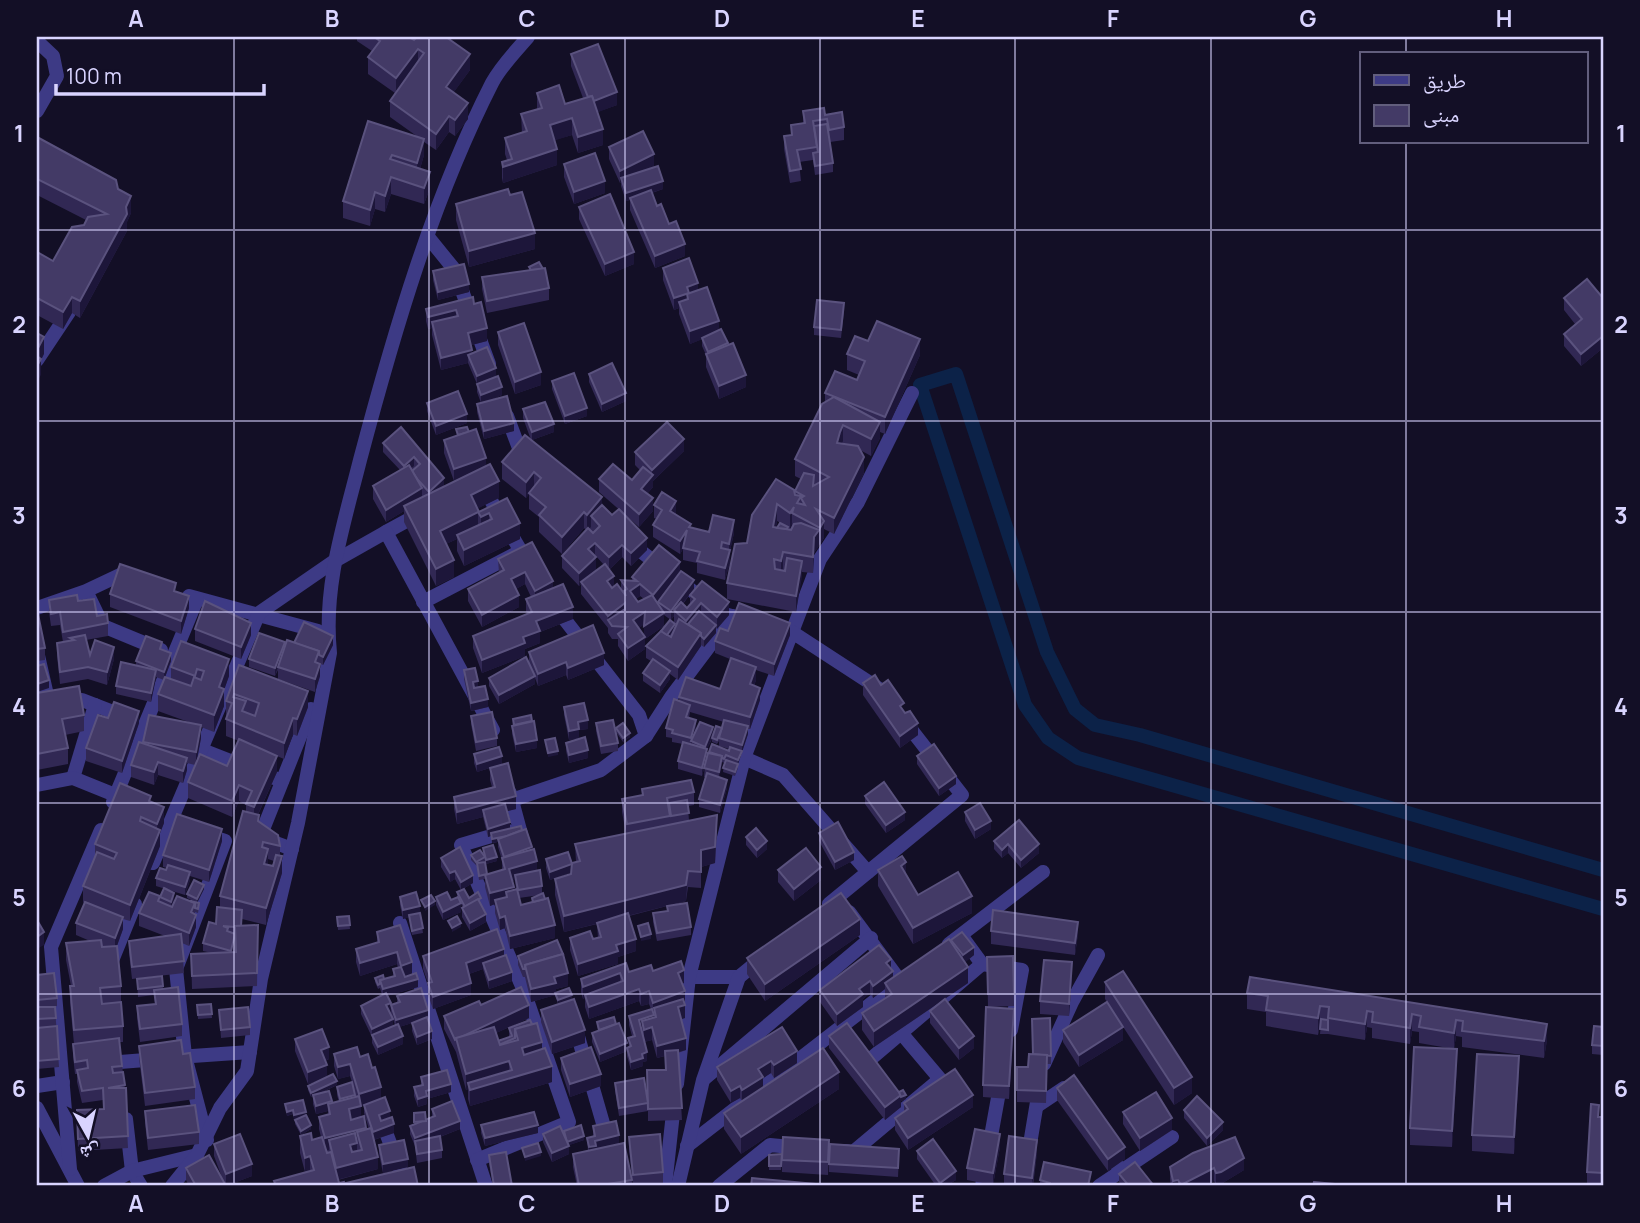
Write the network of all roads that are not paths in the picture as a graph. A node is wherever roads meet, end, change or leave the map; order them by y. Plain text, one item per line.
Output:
1 (528, 37) edge
2 (37, 41) edge
3 (37, 111) edge
4 (428, 237) junction
5 (74, 304) edge
6 (37, 358) edge
7 (912, 393) dead end
8 (523, 464) edge
9 (478, 479) edge
10 (433, 507) edge
11 (386, 532) junction
12 (622, 536) edge
13 (521, 551) junction
14 (333, 562) junction
15 (535, 575) edge
16 (147, 582) edge
17 (86, 591) junction
18 (172, 591) edge
19 (548, 598) edge
20 (197, 599) junction
21 (424, 602) junction
22 (37, 608) edge
23 (258, 613) junction
24 (732, 616) junction
25 (792, 632) junction
26 (328, 634) junction
27 (37, 651) edge
28 (178, 657) junction
29 (43, 705) edge
30 (95, 705) junction
31 (310, 708) junction
32 (150, 727) junction
33 (646, 736) junction
34 (178, 739) edge
35 (496, 741) edge
36 (201, 749) junction
37 (744, 758) junction
38 (506, 776) edge
39 (73, 778) junction
40 (282, 781) junction
41 (37, 785) edge
42 (116, 795) junction
43 (512, 800) junction
44 (138, 806) edge
45 (176, 823) junction
46 (520, 828) junction
47 (292, 849) junction
48 (527, 854) edge
49 (868, 872) junction
50 (1042, 872) dead end
51 (837, 897) junction
52 (817, 913) edge
53 (400, 923) edge
54 (37, 930) edge
55 (961, 935) junction
56 (871, 938) junction
57 (51, 947) junction
58 (940, 951) edge
59 (768, 953) edge
60 (1098, 955) dead end
61 (982, 964) junction
62 (111, 977) edge
63 (689, 977) junction
64 (739, 978) junction
65 (571, 1012) edge
66 (902, 1034) junction
67 (250, 1052) junction
68 (185, 1056) junction
69 (120, 1063) edge
70 (859, 1069) edge
71 (703, 1080) junction
72 (63, 1082) junction
73 (37, 1086) edge
74 (374, 1099) edge
75 (125, 1103) edge
76 (1037, 1106) junction
77 (37, 1108) edge
78 (1079, 1108) edge
79 (1172, 1136) dead end
80 (1100, 1140) edge
81 (211, 1144) junction
82 (687, 1146) junction
83 (197, 1155) junction
84 (477, 1160) junction
85 (70, 1168) junction
86 (132, 1171) junction
87 (1121, 1171) junction
88 (78, 1186) edge
89 (104, 1186) edge
90 (141, 1186) edge
91 (172, 1186) edge
92 (406, 1186) edge
93 (486, 1186) edge
94 (621, 1186) edge
95 (665, 1186) edge
96 (677, 1186) edge
97 (719, 1186) edge
98 (982, 1186) edge
99 (1023, 1186) edge
100 (1099, 1186) edge

1 - 4 street
2 - 3 street
4 - 8 street
4 - 14 street
5 - 6 street
7 - 25 street
9 - 13 street
10 - 11 street
11 - 14 street
11 - 21 street
12 - 24 street
13 - 15 street
13 - 21 street
14 - 23 street
14 - 26 street
16 - 17 street
17 - 22 street
17 - 28 street
18 - 20 street
19 - 33 street
20 - 23 street
20 - 28 street
21 - 35 street
23 - 26 street
23 - 36 street
24 - 25 street
24 - 33 street
25 - 37 street
25 - 49 street
26 - 31 street
27 - 29 street
28 - 32 street
29 - 30 street
30 - 32 street
30 - 39 street
31 - 40 street
31 - 47 street
32 - 42 street
33 - 43 street
34 - 36 street
36 - 40 street
36 - 45 street
37 - 49 street
37 - 63 street
38 - 43 street
39 - 41 street
39 - 42 street
40 - 47 street
42 - 44 street
42 - 57 street
43 - 46 street
45 - 62 street
45 - 68 street
46 - 48 street
46 - 84 street
47 - 67 street
49 - 51 street
50 - 55 street
51 - 52 street
51 - 56 street
53 - 84 street
54 - 57 street
55 - 58 street
55 - 61 street
56 - 71 street
56 - 82 street
57 - 72 street
59 - 64 street
60 - 76 street
61 - 66 street
61 - 98 street
63 - 64 street
63 - 95 street
64 - 71 street
65 - 94 street
66 - 70 street
66 - 97 street
67 - 68 street
67 - 81 street
68 - 69 street
68 - 81 street
71 - 82 street
72 - 73 street
72 - 85 street
74 - 92 street
75 - 86 street
76 - 78 street
76 - 99 street
77 - 85 street
79 - 87 street
80 - 87 street
81 - 83 street
82 - 96 street
83 - 86 street
83 - 91 street
84 - 93 street
85 - 88 street
86 - 89 street
86 - 90 street
87 - 100 street

